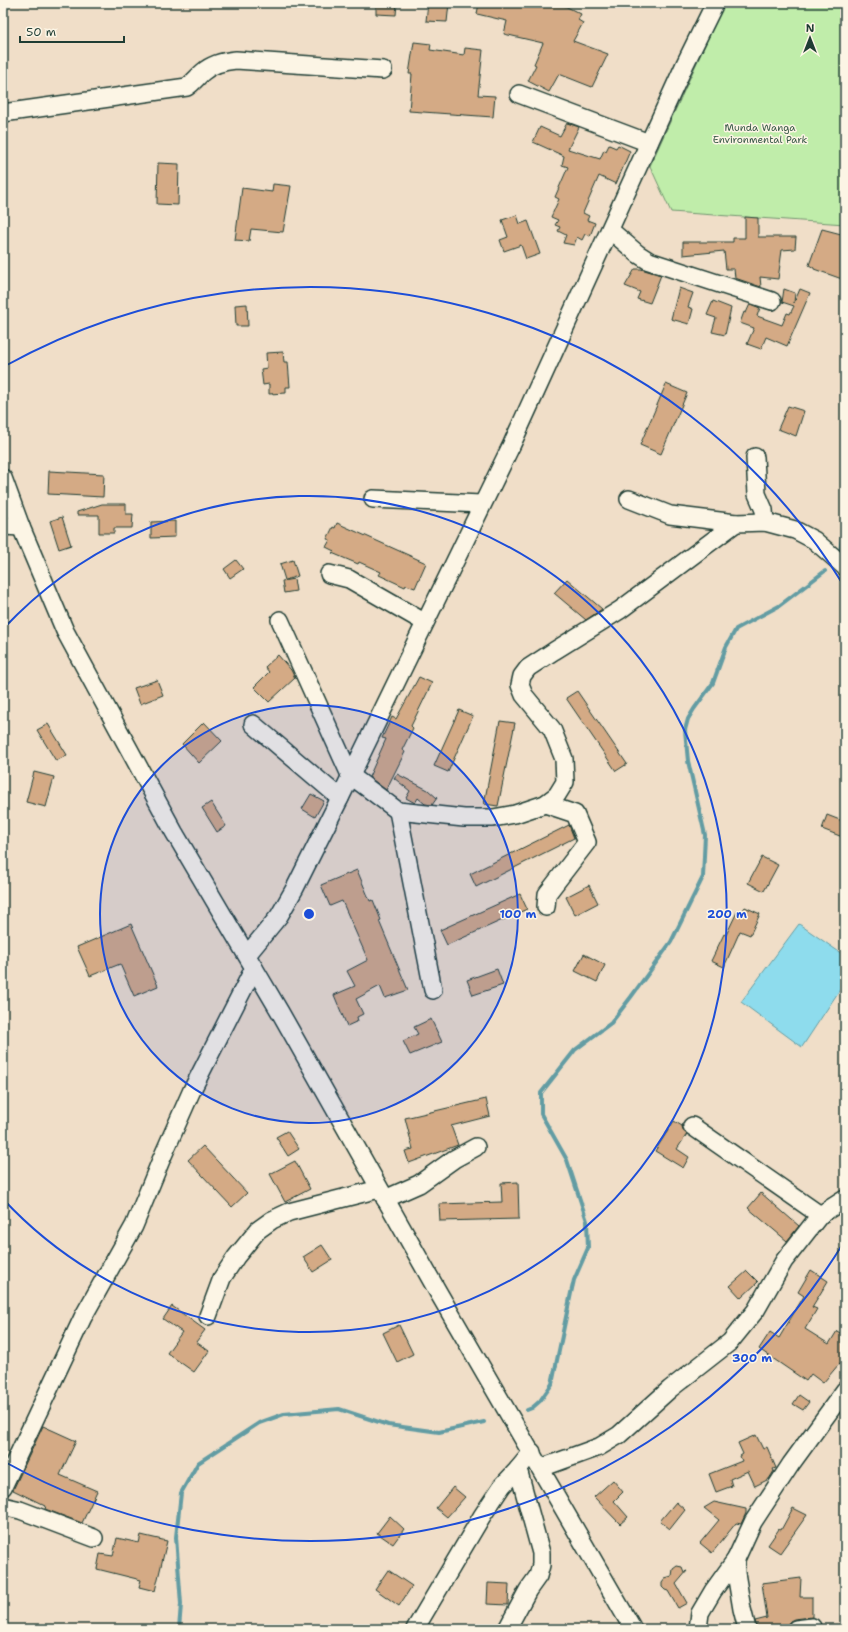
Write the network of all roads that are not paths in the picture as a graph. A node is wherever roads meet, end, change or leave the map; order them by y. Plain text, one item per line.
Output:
1 (715, 3) edge
2 (383, 70) dead end
3 (519, 94) dead end
4 (3, 113) edge
5 (649, 143) junction
6 (610, 230) junction
7 (772, 301) dead end
8 (755, 456) dead end
9 (3, 478) edge
10 (372, 499) dead end
11 (629, 499) dead end
12 (481, 504) junction
13 (764, 522) junction
14 (736, 523) junction
15 (3, 526) edge
16 (21, 527) junction
17 (845, 568) edge
18 (330, 574) dead end
19 (280, 620) dead end
20 (424, 622) junction
21 (253, 724) dead end
22 (350, 775) junction
23 (340, 798) junction
24 (545, 804) junction
25 (398, 811) junction
26 (546, 907) dead end
27 (250, 962) junction
28 (433, 990) dead end
29 (692, 1126) dead end
30 (476, 1147) dead end
31 (382, 1194) junction
32 (845, 1199) edge
33 (820, 1214) junction
34 (208, 1316) dead end
35 (845, 1390) edge
36 (532, 1452) junction
37 (541, 1468) junction
38 (518, 1469) junction
39 (3, 1487) edge
40 (3, 1506) edge
41 (94, 1538) dead end
42 (736, 1559) junction
43 (415, 1629) edge
44 (507, 1629) edge
45 (634, 1629) edge
46 (698, 1629) edge
47 (748, 1629) edge

1 - 5 street
2 - 4 street
3 - 5 street
5 - 6 street
6 - 7 street
6 - 12 street
8 - 13 street
9 - 16 street
10 - 12 street
11 - 14 street
12 - 20 street
13 - 14 street
13 - 17 street
14 - 24 street
15 - 16 street
16 - 27 street
18 - 20 street
19 - 22 street
20 - 22 street
21 - 23 street
22 - 23 street
22 - 25 street
23 - 27 street
24 - 25 street
24 - 26 street
25 - 28 street
27 - 31 street
27 - 39 street
29 - 33 street
30 - 31 street
31 - 34 street
31 - 36 street
32 - 33 street
33 - 37 street
35 - 42 street
36 - 37 street
36 - 38 street
37 - 45 street
38 - 43 street
38 - 44 street
40 - 41 street
42 - 46 street
42 - 47 street

